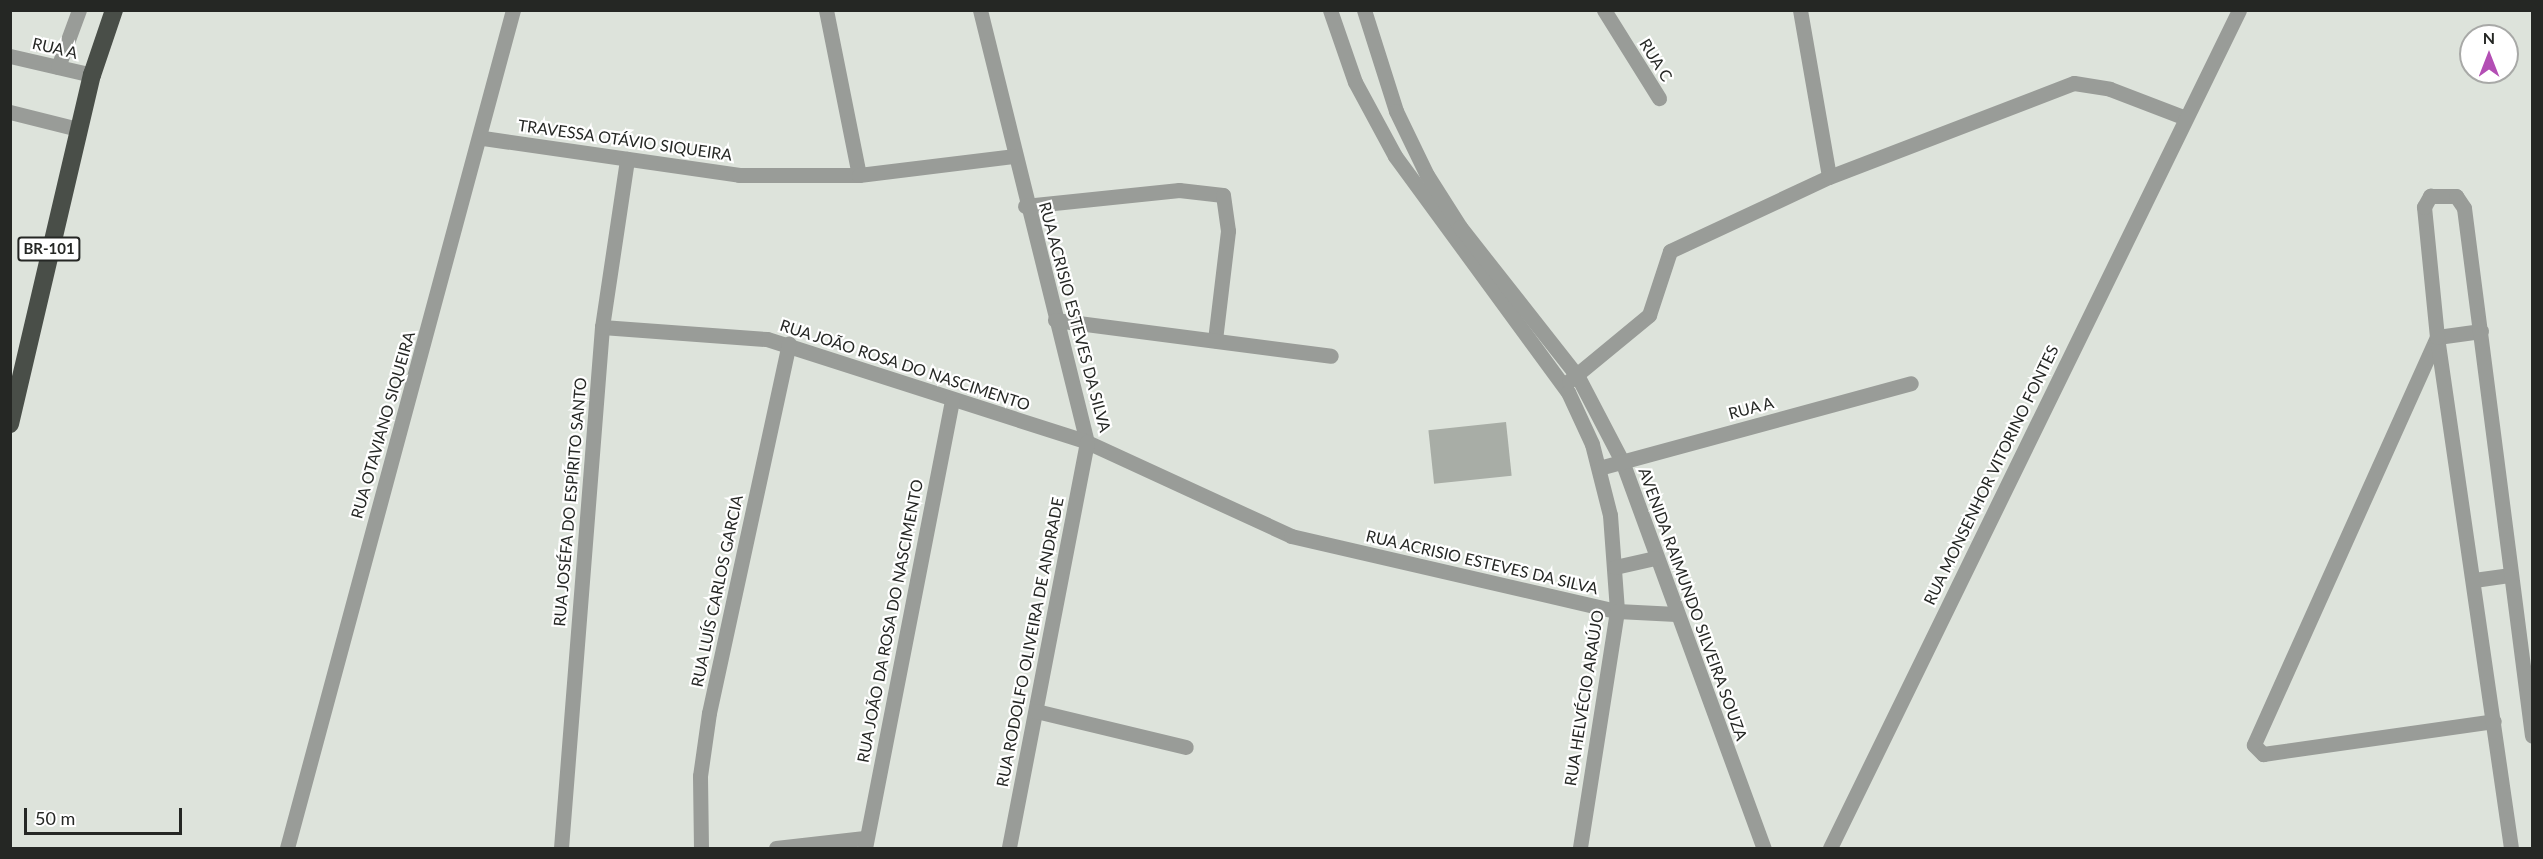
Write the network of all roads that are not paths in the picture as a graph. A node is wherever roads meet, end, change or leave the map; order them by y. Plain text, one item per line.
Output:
1 (79, 10) edge
2 (114, 10) edge
3 (513, 10) edge
4 (826, 10) edge
5 (980, 10) edge
6 (1330, 10) edge
7 (1364, 10) edge
8 (1604, 10) edge
9 (1800, 10) edge
10 (2239, 10) edge
11 (10, 56) edge
12 (58, 67) junction
13 (92, 75) junction
14 (1659, 98) dead end
15 (10, 112) edge
16 (2186, 118) junction
17 (78, 129) junction
18 (483, 138) junction
19 (1013, 156) junction
20 (627, 159) junction
21 (860, 175) junction
22 (1829, 177) junction
23 (1025, 206) junction
24 (1055, 320) junction
25 (602, 327) junction
26 (2481, 332) junction
27 (2437, 337) junction
28 (1215, 340) junction
29 (789, 344) junction
30 (1331, 356) dead end
31 (1578, 377) junction
32 (1911, 383) dead end
33 (1562, 385) junction
34 (952, 401) junction
35 (10, 424) edge
36 (1087, 442) junction
37 (1622, 461) junction
38 (1599, 468) junction
39 (1655, 558) junction
40 (1615, 567) junction
41 (2511, 576) junction
42 (2474, 580) junction
43 (1617, 610) junction
44 (1676, 614) junction
45 (1036, 711) junction
46 (2494, 721) junction
47 (2532, 736) edge
48 (1186, 747) dead end
49 (865, 843) edge
50 (287, 849) edge
51 (561, 849) edge
52 (701, 849) edge
53 (776, 849) edge
54 (1009, 849) edge
55 (1580, 849) edge
56 (1764, 849) edge
57 (1830, 849) edge
58 (2511, 849) edge

1 - 12 street
2 - 13 highway, BR-101
3 - 18 street, RUA OTAVIANO SIQUEIRA
4 - 21 street
5 - 19 street, RUA ACRISIO ESTEVES DA SILVA
6 - 33 street
7 - 31 street, AVENIDA RAIMUNDO SILVEIRA SOUZA
8 - 14 street, RUA C
9 - 22 street
10 - 16 street, RUA MONSENHOR VITORINO FONTES
11 - 12 street, RUA A
12 - 13 street, RUA A
13 - 17 highway, BR-101
15 - 17 street
16 - 22 street
16 - 57 street, RUA MONSENHOR VITORINO FONTES
17 - 35 highway, BR-101
18 - 20 street, TRAVESSA OTÁVIO SIQUEIRA
18 - 50 street, RUA OTAVIANO SIQUEIRA
19 - 21 street, TRAVESSA OTÁVIO SIQUEIRA
19 - 23 street, RUA ACRISIO ESTEVES DA SILVA
20 - 21 street, TRAVESSA OTÁVIO SIQUEIRA
20 - 25 street, RUA JOSÉFA DO ESPÍRITO SANTO
22 - 31 street
23 - 24 street, RUA ACRISIO ESTEVES DA SILVA
23 - 28 street
24 - 28 street
24 - 36 street, RUA ACRISIO ESTEVES DA SILVA
25 - 29 street, RUA JOÃO ROSA DO NASCIMENTO
25 - 51 street, RUA JOSÉFA DO ESPÍRITO SANTO
26 - 27 street
26 - 27 street
26 - 41 street
27 - 42 street
27 - 46 street
28 - 30 street
29 - 34 street, RUA JOÃO ROSA DO NASCIMENTO
29 - 52 street, RUA LUÍS CARLOS GARCIA
31 - 33 street
31 - 37 street, AVENIDA RAIMUNDO SILVEIRA SOUZA
32 - 37 street, RUA A
33 - 38 street, RUA HELVÉCIO ARAÚJO
34 - 36 street, RUA JOÃO ROSA DO NASCIMENTO
34 - 49 street, RUA JOÃO DA ROSA DO NASCIMENTO
36 - 43 street, RUA ACRISIO ESTEVES DA SILVA
36 - 45 street, RUA RODOLFO OLIVEIRA DE ANDRADE
37 - 38 street, RUA A
37 - 39 street, AVENIDA RAIMUNDO SILVEIRA SOUZA
38 - 40 street, RUA HELVÉCIO ARAÚJO
39 - 40 street
39 - 44 street, AVENIDA RAIMUNDO SILVEIRA SOUZA
40 - 43 street, RUA HELVÉCIO ARAÚJO
41 - 42 street
41 - 47 street
42 - 46 street
43 - 44 street, RUA ACRISIO ESTEVES DA SILVA
43 - 55 street, RUA HELVÉCIO ARAÚJO
44 - 56 street, AVENIDA RAIMUNDO SILVEIRA SOUZA
45 - 48 street
45 - 54 street, RUA RODOLFO OLIVEIRA DE ANDRADE
46 - 58 street
49 - 53 street

